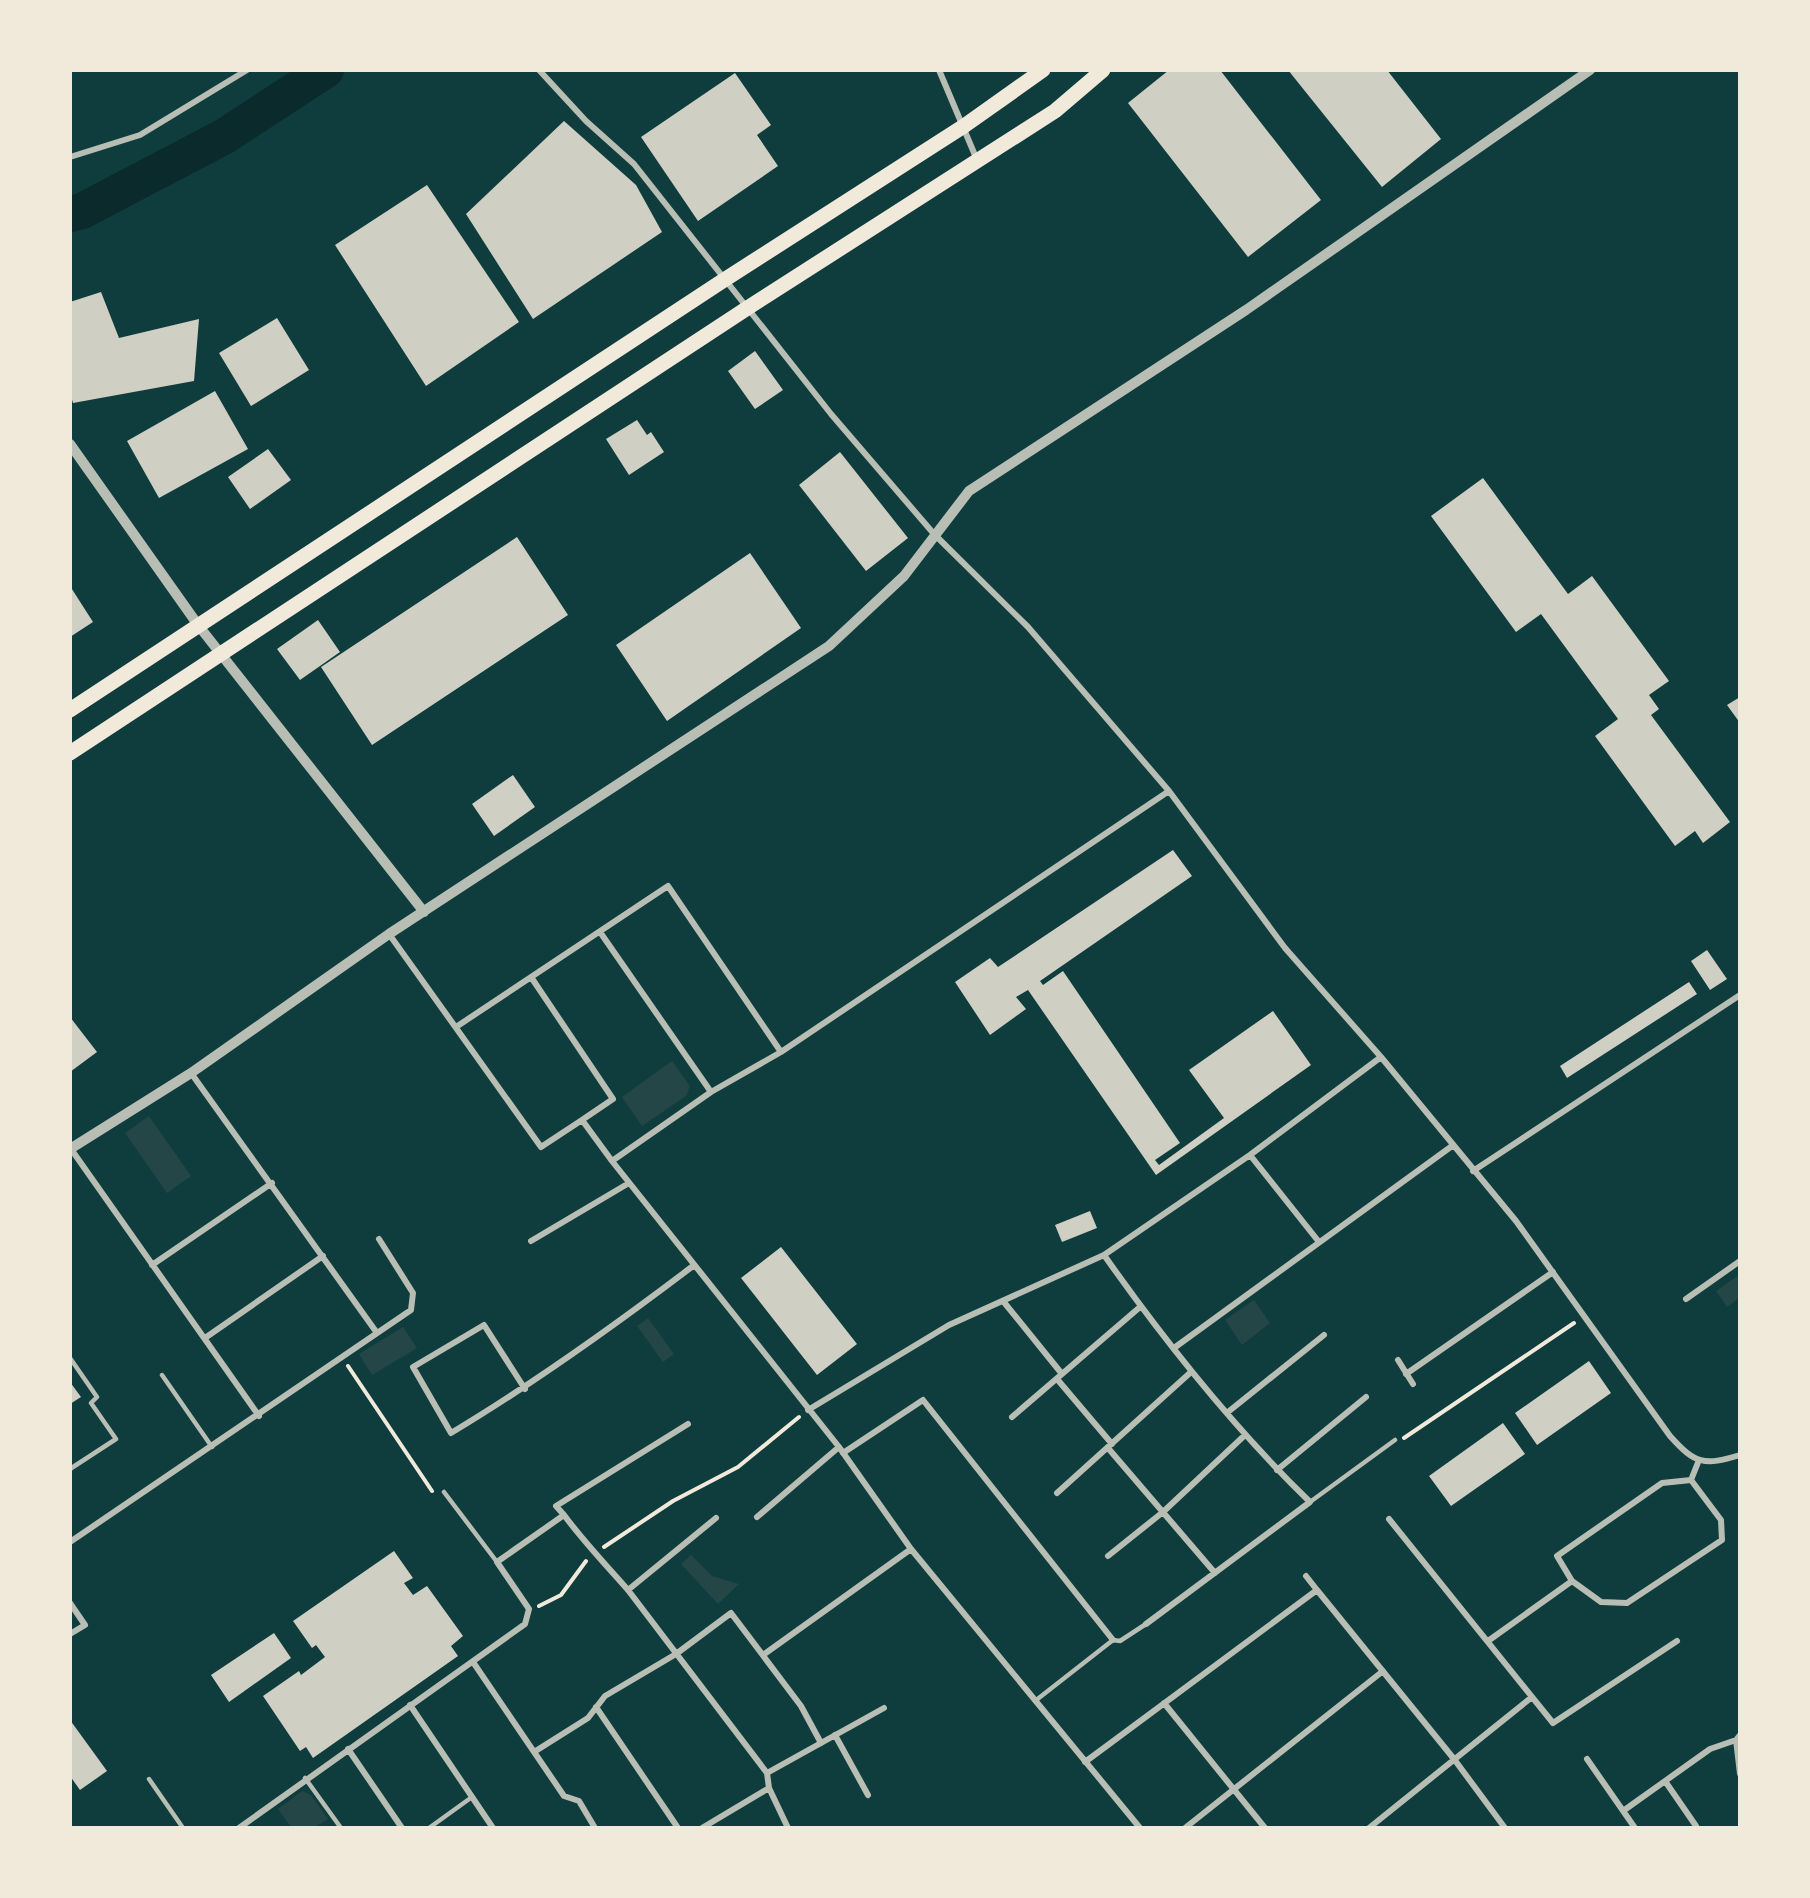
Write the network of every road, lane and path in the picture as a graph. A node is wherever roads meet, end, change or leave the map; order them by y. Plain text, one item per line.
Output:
1 (247, 70) edge
2 (539, 70) edge
3 (939, 70) edge
4 (1043, 70) edge
5 (1103, 70) edge
6 (1590, 70) edge
7 (964, 126) junction
8 (70, 157) edge
9 (977, 160) junction
10 (723, 280) junction
11 (749, 307) junction
12 (70, 444) edge
13 (934, 534) junction
14 (198, 625) junction
15 (224, 655) junction
16 (70, 710) edge
17 (70, 753) edge
18 (1169, 791) junction
19 (424, 912) junction
20 (600, 932) junction
21 (389, 934) junction
22 (531, 977) junction
23 (1740, 995) edge
24 (456, 1027) junction
25 (781, 1052) junction
26 (1380, 1057) junction
27 (192, 1073) junction
28 (711, 1092) junction
29 (582, 1120) junction
30 (1452, 1146) junction
31 (71, 1149) edge
32 (1250, 1155) junction
33 (612, 1161) junction
34 (1473, 1172) junction
35 (272, 1183) junction
36 (629, 1183) junction
37 (379, 1239) dead end
38 (531, 1241) dead end
39 (1319, 1242) junction
40 (323, 1256) junction
41 (1104, 1256) junction
42 (1740, 1261) edge
43 (152, 1265) junction
44 (693, 1266) junction
45 (1553, 1272) junction
46 (1686, 1299) dead end
47 (1003, 1300) junction
48 (1140, 1307) junction
49 (1583, 1314) junction
50 (377, 1333) junction
51 (1324, 1335) dead end
52 (205, 1338) junction
53 (1174, 1348) junction
54 (342, 1358) junction
55 (70, 1359) edge
56 (1398, 1360) dead end
57 (1191, 1372) junction
58 (1406, 1374) junction
59 (162, 1375) dead end
60 (1060, 1377) junction
61 (1413, 1384) dead end
62 (525, 1389) junction
63 (1366, 1398) dead end
64 (808, 1410) junction
65 (1227, 1412) junction
66 (258, 1416) junction
67 (1012, 1417) dead end
68 (688, 1424) dead end
69 (1245, 1436) junction
70 (1395, 1440) joint
71 (1110, 1446) junction
72 (212, 1447) junction
73 (841, 1450) junction
74 (1740, 1455) edge
75 (1699, 1460) junction
76 (70, 1469) edge
77 (1277, 1470) junction
78 (1691, 1480) junction
79 (444, 1492) joint
80 (1057, 1493) dead end
81 (1310, 1502) junction
82 (1163, 1512) junction
83 (564, 1515) junction
84 (757, 1517) dead end
85 (716, 1518) dead end
86 (1389, 1519) dead end
87 (70, 1542) edge
88 (911, 1549) junction
89 (593, 1554) junction
90 (1108, 1556) dead end
91 (497, 1562) junction
92 (1215, 1573) junction
93 (1306, 1576) dead end
94 (1572, 1581) junction
95 (628, 1590) junction
96 (1317, 1590) junction
97 (70, 1603) edge
98 (529, 1609) junction
99 (1146, 1624) joint
100 (70, 1634) edge
101 (1113, 1640) junction
102 (1488, 1641) junction
103 (1677, 1641) dead end
104 (676, 1654) junction
105 (763, 1655) junction
106 (473, 1662) junction
107 (1383, 1671) junction
108 (1532, 1697) junction
109 (1035, 1701) junction
110 (1164, 1703) junction
111 (411, 1705) junction
112 (596, 1707) junction
113 (884, 1708) dead end
114 (835, 1735) junction
115 (1738, 1738) edge
116 (821, 1743) junction
117 (348, 1749) junction
118 (534, 1752) junction
119 (1587, 1759) dead end
120 (1454, 1760) junction
121 (1085, 1762) junction
122 (767, 1773) junction
123 (1740, 1774) edge
124 (306, 1778) junction
125 (149, 1779) dead end
126 (1665, 1781) junction
127 (769, 1788) junction
128 (1233, 1788) junction
129 (868, 1795) dead end
130 (472, 1797) junction
131 (1623, 1810) junction
132 (674, 1826) edge
133 (1696, 1826) dead end
134 (183, 1827) edge
135 (239, 1827) edge
136 (341, 1827) edge
137 (402, 1827) edge
138 (429, 1827) edge
139 (493, 1827) edge
140 (596, 1827) edge
141 (702, 1827) edge
142 (788, 1827) edge
143 (1140, 1827) edge
144 (1185, 1827) edge
145 (1265, 1827) edge
146 (1369, 1827) edge
147 (1505, 1827) edge
148 (1635, 1827) edge

1 - 8 street
2 - 10 street
3 - 7 street
4 - 7 main road
5 - 9 main road
6 - 13 street
7 - 9 street
7 - 10 main road
9 - 11 main road
10 - 11 street
10 - 14 main road
11 - 13 street
11 - 15 main road
12 - 14 street
13 - 18 street
13 - 19 street
14 - 15 street
14 - 16 main road
15 - 17 main road
15 - 19 street
18 - 25 street
18 - 26 street
19 - 21 street
20 - 22 street
20 - 25 street
20 - 28 street
21 - 24 street
21 - 27 street
22 - 24 street
22 - 29 street
23 - 34 street
24 - 29 street
25 - 28 street
26 - 30 street
26 - 32 street
27 - 31 street
27 - 35 street
28 - 33 street
29 - 33 street
30 - 34 street
30 - 39 street
31 - 43 street
32 - 39 street
32 - 41 street
33 - 36 street
34 - 45 street
35 - 40 street
35 - 43 street
36 - 38 street
36 - 44 street
37 - 50 street
39 - 53 street
40 - 50 street
40 - 52 street
41 - 47 street
41 - 48 street
42 - 46 street
43 - 52 street
44 - 62 street
44 - 64 street
45 - 49 street
45 - 58 street
47 - 60 street
47 - 64 street
48 - 53 street
48 - 60 street
49 - 70 path
49 - 75 street
50 - 54 street
51 - 65 street
52 - 66 street
53 - 57 street
54 - 66 street
54 - 79 path
55 - 76 lane
56 - 58 street
57 - 65 street
57 - 71 street
58 - 61 street
59 - 72 lane
60 - 67 street
60 - 71 street
62 - 62 street
63 - 77 street
64 - 73 street
64 - 89 path
65 - 69 street
66 - 72 street
68 - 83 street
69 - 77 street
69 - 82 street
70 - 81 lane
71 - 80 street
71 - 82 street
72 - 87 street
73 - 84 street
73 - 88 street
73 - 101 street
74 - 75 street
75 - 78 street
77 - 81 street
78 - 94 street
78 - 94 street
79 - 91 lane
81 - 92 street
82 - 90 street
82 - 92 street
83 - 89 street
83 - 91 street
85 - 95 street
86 - 102 street
88 - 105 street
88 - 109 street
89 - 95 street
89 - 98 path
91 - 98 street
92 - 99 street
93 - 96 street
94 - 102 street
95 - 104 street
96 - 107 street
96 - 110 street
97 - 100 street
98 - 106 street
99 - 101 lane
101 - 109 lane
102 - 108 street
103 - 108 street
104 - 105 street
104 - 112 street
104 - 122 street
105 - 116 street
106 - 111 street
106 - 118 street
107 - 120 street
107 - 128 street
108 - 120 street
109 - 121 street
110 - 121 street
110 - 128 street
111 - 117 street
111 - 130 street
112 - 118 street
112 - 132 street
113 - 114 street
114 - 116 street
114 - 129 street
115 - 123 street
115 - 126 street
116 - 122 street
117 - 124 street
117 - 137 street
118 - 140 street
119 - 131 street
120 - 146 street
120 - 147 street
121 - 143 street
122 - 127 street
124 - 135 street
124 - 136 lane
125 - 134 lane
126 - 131 street
126 - 133 street
127 - 141 street
127 - 142 street
128 - 144 street
128 - 145 street
130 - 138 lane
130 - 139 street
131 - 148 street

